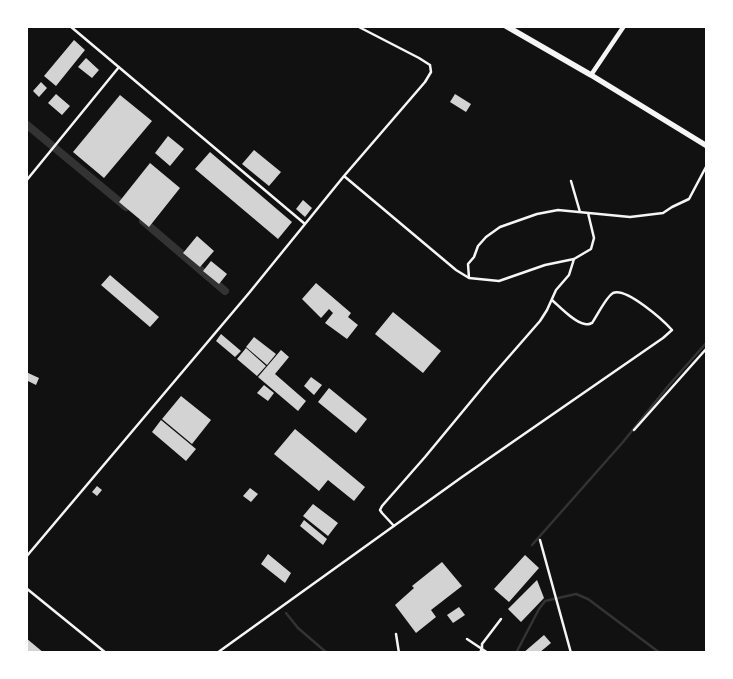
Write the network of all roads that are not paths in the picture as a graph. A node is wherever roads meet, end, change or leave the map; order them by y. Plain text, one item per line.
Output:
1 (70, 26) edge
2 (357, 26) edge
3 (506, 26) edge
4 (624, 26) edge
5 (119, 67) junction
6 (591, 75) junction
7 (707, 146) edge
8 (707, 165) edge
9 (344, 176) junction
10 (26, 181) edge
11 (571, 181) dead end
12 (580, 212) junction
13 (588, 212) junction
14 (305, 224) junction
15 (574, 259) junction
16 (469, 278) junction
17 (552, 300) junction
18 (707, 348) edge
19 (634, 430) dead end
20 (394, 526) junction
21 (540, 540) dead end
22 (26, 557) edge
23 (26, 588) edge
24 (501, 619) dead end
25 (396, 634) dead end
26 (467, 639) dead end
27 (482, 648) junction
28 (106, 653) edge
29 (217, 653) edge
30 (399, 653) edge
31 (480, 653) edge
32 (488, 653) edge
33 (571, 653) edge

1 - 5 lane
2 - 9 lane
3 - 6 street
4 - 6 street
5 - 10 lane
5 - 14 lane
6 - 7 street
8 - 13 lane
9 - 14 lane
9 - 16 lane
11 - 12 lane
12 - 13 lane
12 - 16 lane
13 - 15 lane
14 - 22 lane
15 - 16 lane
15 - 17 lane
17 - 20 lane
17 - 20 lane
18 - 19 lane
20 - 29 lane
21 - 33 lane
23 - 28 lane
24 - 27 lane
25 - 30 lane
26 - 27 lane
27 - 31 lane
27 - 32 lane

